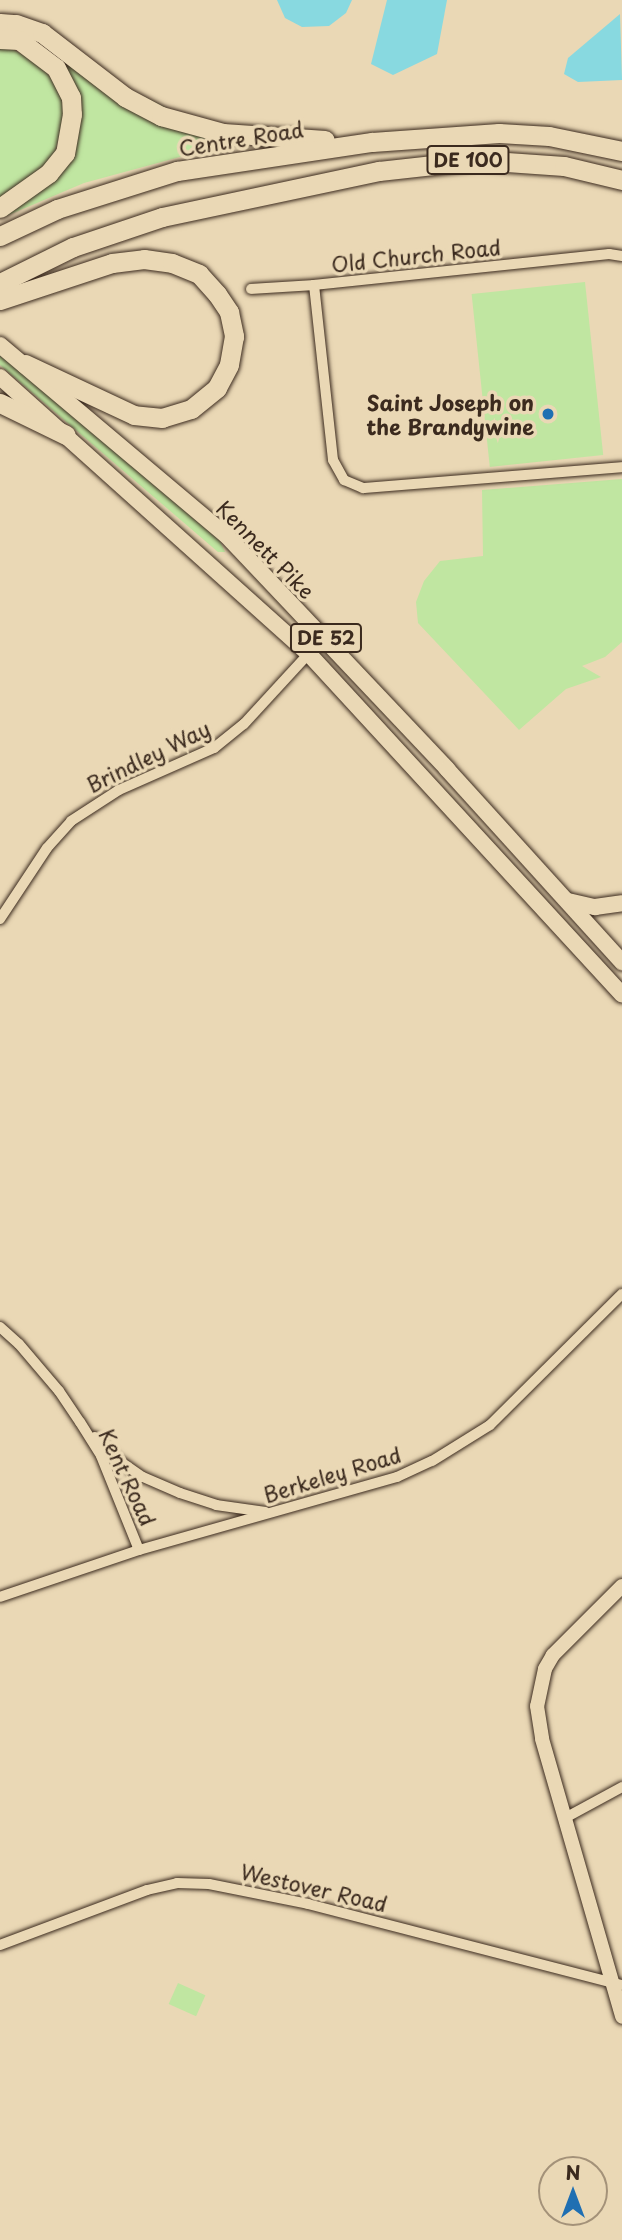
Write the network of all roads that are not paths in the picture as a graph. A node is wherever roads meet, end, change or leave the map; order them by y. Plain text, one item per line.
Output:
1 (0, 23) edge
2 (0, 39) edge
3 (372, 142) junction
4 (622, 150) edge
5 (622, 180) edge
6 (0, 208) edge
7 (0, 236) edge
8 (622, 256) edge
9 (0, 283) edge
10 (314, 285) junction
11 (251, 289) dead end
12 (0, 300) edge
13 (0, 345) edge
14 (25, 364) junction
15 (0, 377) edge
16 (0, 403) edge
17 (66, 435) junction
18 (622, 467) edge
19 (324, 637) junction
20 (308, 653) junction
21 (568, 901) junction
22 (622, 903) edge
23 (0, 919) edge
24 (621, 960) edge
25 (606, 978) junction
26 (622, 994) edge
27 (622, 1294) edge
28 (0, 1327) edge
29 (80, 1422) junction
30 (272, 1513) junction
31 (139, 1550) junction
32 (622, 1586) edge
33 (0, 1597) edge
34 (622, 1787) edge
35 (565, 1818) junction
36 (0, 1945) edge
37 (616, 1984) edge
38 (622, 2017) edge

1 - 3 highway
2 - 6 highway
3 - 4 highway, Centre Road / DE 100
3 - 7 highway, Centre Road / DE 100
5 - 9 highway, DE 100
8 - 10 street, Old Church Road
10 - 11 street
10 - 18 street, Old Church Road
12 - 14 highway
13 - 14 main road, Kennett Pike / DE 52
14 - 19 main road, Kennett Pike / DE 52
15 - 17 main road, DE 52
16 - 17 highway
17 - 20 main road, DE 52
19 - 20 street, Brindley Way
19 - 21 main road, Kennett Pike / DE 52
20 - 23 street, Brindley Way
20 - 25 main road, DE 52
21 - 22 main road
21 - 24 main road, Kennett Pike / DE 52
24 - 25 main road
25 - 26 main road, DE 52
27 - 30 street, Berkeley Road
28 - 29 street, Kent Road
29 - 30 street, Kent Road
29 - 31 street, Kent Road
30 - 31 street, Berkeley Road
31 - 33 street, Berkeley Road
32 - 35 main road
34 - 35 street
35 - 37 main road
36 - 37 street, Westover Road
37 - 38 main road

